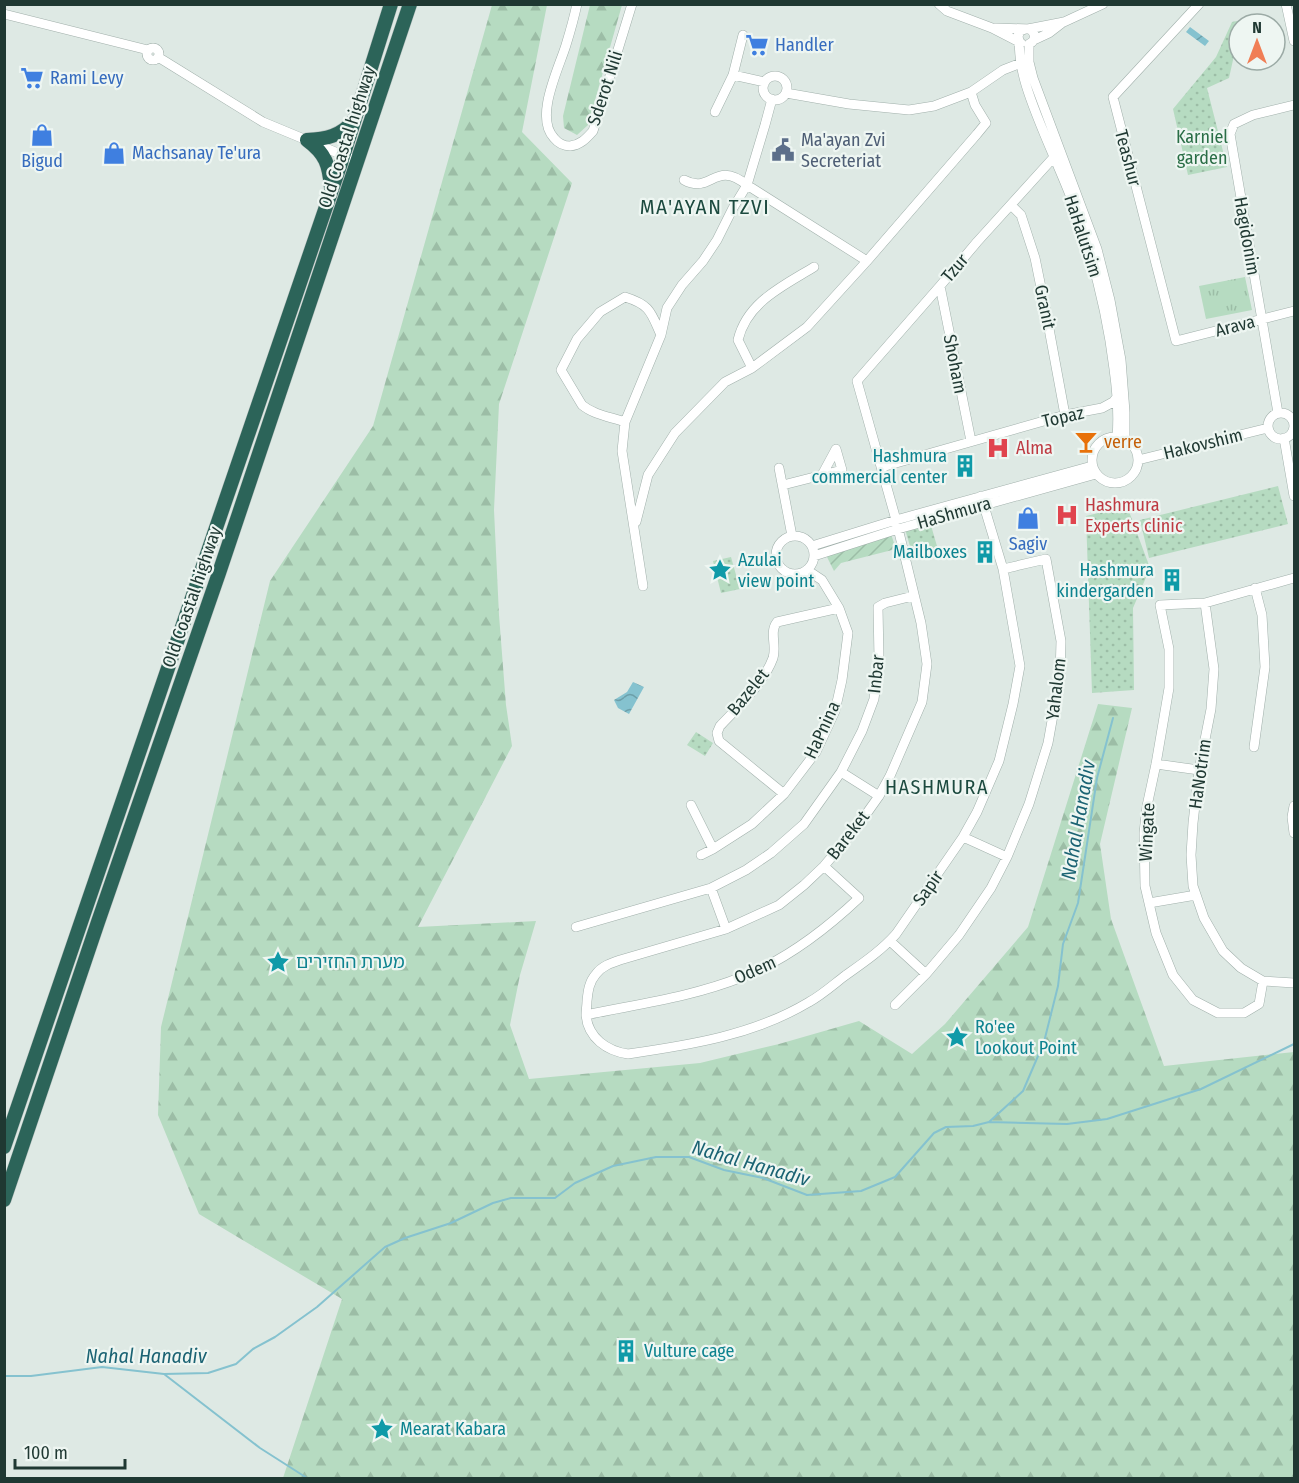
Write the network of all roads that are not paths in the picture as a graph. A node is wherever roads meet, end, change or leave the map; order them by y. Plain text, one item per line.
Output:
1 (391, 4) edge
2 (410, 4) edge
3 (577, 4) edge
4 (632, 4) edge
5 (939, 4) edge
6 (1103, 4) edge
7 (1199, 4) edge
8 (1286, 4) edge
9 (4, 14) edge
10 (1064, 22) junction
11 (992, 28) junction
12 (1026, 29) junction
13 (743, 35) dead end
14 (1294, 41) edge
15 (1028, 42) junction
16 (1025, 62) junction
17 (733, 75) junction
18 (765, 82) junction
19 (971, 92) junction
20 (786, 93) junction
21 (772, 99) junction
22 (1294, 105) edge
23 (715, 112) dead end
24 (354, 119) junction
25 (307, 140) junction
26 (343, 155) junction
27 (1054, 157) junction
28 (357, 161) junction
29 (684, 180) dead end
30 (747, 185) junction
31 (332, 190) junction
32 (1011, 205) junction
33 (867, 261) junction
34 (814, 267) dead end
35 (940, 286) junction
36 (1294, 311) edge
37 (1261, 320) junction
38 (661, 335) junction
39 (1176, 341) joint
40 (752, 368) junction
41 (857, 381) joint
42 (1117, 397) junction
43 (1102, 408) junction
44 (1278, 413) junction
45 (1065, 415) junction
46 (1118, 421) junction
47 (1294, 421) edge
48 (625, 422) junction
49 (1268, 428) junction
50 (1121, 438) junction
51 (1284, 438) junction
52 (971, 441) junction
53 (1138, 460) junction
54 (883, 464) junction
55 (779, 468) dead end
56 (1094, 470) junction
57 (822, 475) dead end
58 (783, 485) junction
59 (1294, 496) edge
60 (983, 500) junction
61 (897, 524) junction
62 (634, 527) junction
63 (792, 537) junction
64 (813, 551) junction
65 (1003, 568) junction
66 (807, 570) junction
67 (1294, 578) edge
68 (643, 586) dead end
69 (1255, 588) junction
70 (913, 596) junction
71 (1205, 603) junction
72 (839, 608) junction
73 (1254, 747) dead end
74 (1156, 764) junction
75 (1199, 770) junction
76 (841, 772) junction
77 (784, 794) junction
78 (879, 796) junction
79 (691, 805) dead end
80 (1294, 806) edge
81 (1294, 833) edge
82 (963, 837) junction
83 (713, 849) junction
84 (701, 855) dead end
85 (1007, 856) junction
86 (824, 866) junction
87 (711, 888) junction
88 (1196, 895) junction
89 (1149, 903) junction
90 (576, 927) dead end
91 (726, 929) junction
92 (890, 941) junction
93 (926, 974) junction
94 (1263, 981) junction
95 (1294, 983) edge
96 (895, 1005) dead end
97 (586, 1015) junction
98 (4, 1146) edge
99 (4, 1200) edge

1 - 24 highway, Old Coastal highway
2 - 28 highway, Old Coastal highway
3 - 4 street, Sderot Nili
5 - 11 street
6 - 10 street
7 - 39 street, Teashur
8 - 14 street
9 - 25 street
10 - 12 street
10 - 15 street
11 - 12 street
11 - 15 street
12 - 15 street
12 - 15 street
13 - 17 street
15 - 16 street, HaHalutsim
16 - 19 street
16 - 27 street, HaHalutsim
16 - 50 street, HaHalutsim
17 - 18 street
17 - 23 street
18 - 20 street
18 - 21 street
19 - 20 street
19 - 33 street
20 - 21 street
21 - 30 street
22 - 37 street, Hagidonim
24 - 25 highway
24 - 26 highway, Old Coastal highway
25 - 26 street
25 - 31 highway
26 - 28 street
26 - 31 highway, Old Coastal highway
27 - 32 street, Tzur
27 - 42 street, HaHalutsim
28 - 99 highway, Old Coastal highway
29 - 30 street
30 - 33 street
30 - 38 street
31 - 98 highway, Old Coastal highway
32 - 35 street, Tzur
32 - 45 street, Granit
33 - 40 street
34 - 40 street
35 - 41 street, Tzur
35 - 52 street, Shoham
36 - 37 street, Arava
37 - 39 street, Arava
37 - 44 street, Hagidonim
38 - 48 street
38 - 48 street
40 - 62 street
41 - 54 street, Bareket
42 - 43 street, Topaz
42 - 46 street, HaHalutsim
43 - 45 street, Topaz
43 - 46 street, Topaz
44 - 47 street
44 - 49 street
45 - 52 street, Topaz
46 - 50 street, HaHalutsim
47 - 51 street
48 - 62 street
49 - 51 street
49 - 53 street, Hakovshim
50 - 53 street
50 - 56 street
51 - 59 street
52 - 54 street, Topaz
53 - 56 street
54 - 61 street, Bareket
55 - 58 street
56 - 60 street, HaShmura
57 - 58 street
58 - 63 street
60 - 61 street, HaShmura
60 - 65 street, Sapir
61 - 64 street, HaShmura
61 - 70 street, Bareket
62 - 68 street
63 - 64 street
63 - 66 street
64 - 66 street
65 - 82 street, Sapir
65 - 85 street, Yahalom
66 - 72 street, HaPnina
67 - 69 street
69 - 71 street
69 - 73 street
70 - 76 street, Inbar
70 - 78 street, Bareket
71 - 74 street, Wingate
71 - 75 street, HaNotrim
72 - 77 street, HaPnina
72 - 77 street, Bazelet
74 - 75 street
74 - 89 street, Wingate
75 - 88 street, HaNotrim
76 - 78 street
76 - 87 street, Inbar
77 - 83 street, HaPnina
78 - 86 street, Bareket
79 - 83 street
80 - 81 street
82 - 85 street
82 - 92 street, Sapir
83 - 84 street, HaPnina
85 - 93 street, Yahalom
86 - 91 street, Bareket
86 - 97 street, Odem
87 - 90 street, Inbar
87 - 91 street
88 - 89 street
88 - 94 street, HaNotrim
89 - 94 street, Wingate
91 - 97 street, Bareket
92 - 93 street
92 - 97 street, Sapir
93 - 96 street, Yahalom
94 - 95 street, HaNotrim

